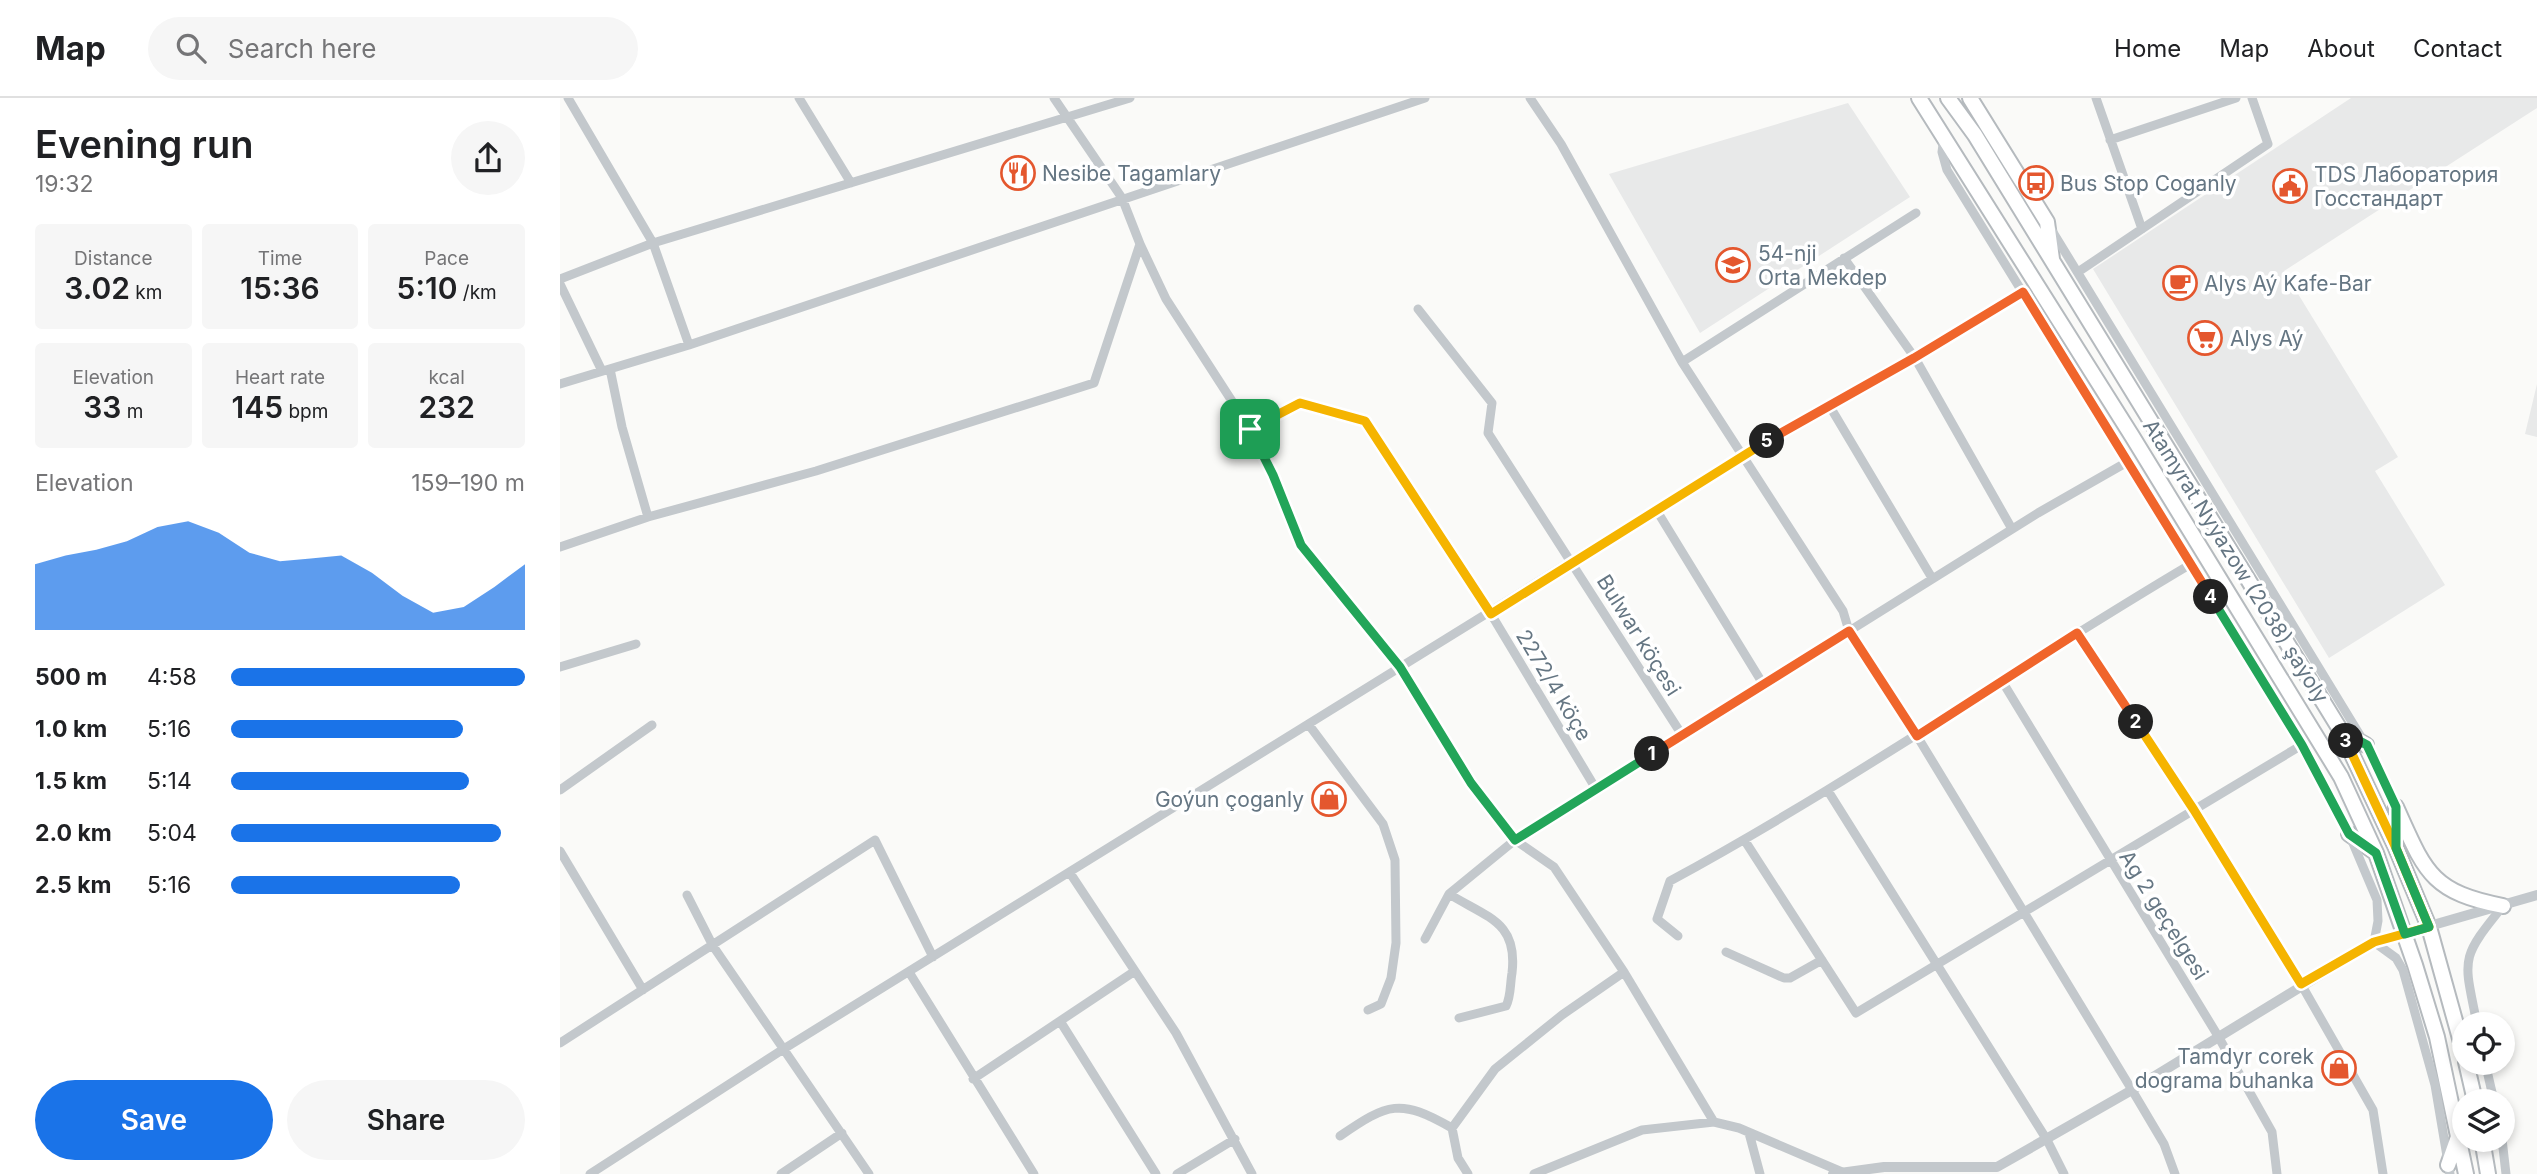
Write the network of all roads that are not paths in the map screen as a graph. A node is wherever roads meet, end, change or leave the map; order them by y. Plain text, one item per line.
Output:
1 (568, 98) edge
2 (799, 98) edge
3 (1054, 98) edge
4 (1130, 98) edge
5 (1425, 98) edge
6 (1530, 98) edge
7 (1919, 98) edge
8 (1948, 98) edge
9 (1970, 98) edge
10 (2096, 98) edge
11 (2236, 98) edge
12 (2252, 98) edge
13 (1068, 120) junction
14 (1975, 135) junction
15 (1945, 136) junction
16 (2110, 140) junction
17 (2004, 153) junction
18 (851, 183) junction
19 (1122, 198) junction
20 (1916, 213) dead end
21 (2047, 222) junction
22 (2142, 229) junction
23 (653, 243) junction
24 (1140, 244) junction
25 (1844, 258) junction
26 (2052, 264) junction
27 (2078, 272) junction
28 (560, 282) edge
29 (2023, 292) junction
30 (1418, 309) dead end
31 (690, 345) junction
32 (1914, 358) junction
33 (1682, 362) junction
34 (606, 370) junction
35 (560, 384) edge
36 (1829, 405) junction
37 (1250, 429) junction
38 (1741, 456) junction
39 (2129, 461) junction
40 (1657, 511) junction
41 (648, 517) junction
42 (2012, 529) junction
43 (560, 547) edge
44 (1573, 563) junction
45 (2191, 564) junction
46 (1932, 578) junction
47 (1491, 614) junction
48 (1849, 631) junction
49 (2077, 633) junction
50 (636, 644) dead end
51 (560, 667) edge
52 (1400, 667) junction
53 (2002, 681) junction
54 (1763, 684) junction
55 (652, 725) dead end
56 (1309, 725) junction
57 (2341, 731) junction
58 (1682, 735) junction
59 (1917, 736) junction
60 (2302, 745) junction
61 (2367, 745) junction
62 (1596, 789) junction
63 (560, 790) edge
64 (1828, 792) junction
65 (2396, 807) junction
66 (2194, 810) junction
67 (2349, 834) junction
68 (1515, 840) junction
69 (1745, 841) junction
70 (2396, 848) junction
71 (560, 851) edge
72 (2376, 853) junction
73 (2110, 860) junction
74 (1070, 873) junction
75 (1449, 894) junction
76 (687, 895) dead end
77 (2537, 895) edge
78 (2503, 906) junction
79 (2024, 911) junction
80 (2429, 927) junction
81 (2405, 934) junction
82 (1678, 936) dead end
83 (1425, 939) dead end
84 (2374, 942) junction
85 (713, 946) junction
86 (1726, 952) dead end
87 (933, 957) junction
88 (1822, 960) junction
89 (1936, 965) junction
90 (1135, 971) junction
91 (909, 972) junction
92 (1624, 972) junction
93 (2301, 984) junction
94 (643, 990) junction
95 (1368, 1010) dead end
96 (2456, 1012) edge
97 (2475, 1012) edge
98 (1459, 1018) dead end
99 (1060, 1021) junction
100 (2218, 1036) junction
101 (560, 1044) edge
102 (782, 1050) junction
103 (973, 1079) junction
104 (2132, 1090) junction
105 (2452, 1102) edge
106 (1714, 1122) junction
107 (1452, 1128) junction
108 (842, 1133) junction
109 (1749, 1133) junction
110 (1340, 1136) dead end
111 (1235, 1139) junction
112 (2047, 1140) junction
113 (2454, 1152) edge
114 (2462, 1152) edge
115 (2484, 1152) edge
116 (2503, 1152) edge
117 (2449, 1169) edge
118 (1838, 1173) edge
119 (590, 1174) edge
120 (781, 1174) edge
121 (869, 1174) edge
122 (1034, 1174) edge
123 (1156, 1174) edge
124 (1177, 1174) edge
125 (1252, 1174) edge
126 (1468, 1174) edge
127 (1534, 1174) edge
128 (1760, 1174) edge
129 (2064, 1174) edge
130 (2175, 1174) edge
131 (2277, 1174) edge
132 (2383, 1174) edge
133 (2466, 1174) edge
134 (2488, 1174) edge
135 (2506, 1174) edge

1 - 23 street
2 - 18 street
3 - 13 street
4 - 13 street
5 - 19 street
6 - 33 street
7 - 15 main road, Atamyrat Nyýazow (2038) şaýoly
8 - 14 main road, Atamyrat Nyýazow (2038) şaýoly
9 - 17 main road
10 - 16 street
11 - 16 street
12 - 22 street
13 - 18 street
13 - 19 street
14 - 17 main road
14 - 26 main road, Atamyrat Nyýazow (2038) şaýoly
15 - 29 street
15 - 72 main road, Atamyrat Nyýazow (2038) şaýoly
16 - 22 street
17 - 21 main road
18 - 23 street
19 - 24 street
19 - 31 street
20 - 25 street
21 - 26 main road
21 - 27 street
22 - 27 street
23 - 28 street
23 - 31 street
24 - 37 street
24 - 41 street
25 - 32 street
25 - 33 street
26 - 57 main road, Atamyrat Nyýazow (2038) şaýoly
27 - 61 street
28 - 34 street
29 - 32 street
29 - 39 street
30 - 44 street, Bulwar köçesi
31 - 34 street
32 - 36 street
32 - 42 street
33 - 38 street
34 - 35 street
34 - 41 street
36 - 38 street
36 - 46 street
37 - 47 street, 2272/4 köçe
37 - 52 street
38 - 40 street
38 - 48 street
39 - 42 street
39 - 45 street
40 - 44 street
40 - 54 street
41 - 43 street
42 - 46 street
44 - 47 street
44 - 58 street, Bulwar köçesi
45 - 49 street
45 - 60 street
46 - 48 street
47 - 52 street
47 - 62 street, 2272/4 köçe
48 - 54 street
48 - 59 street
49 - 53 street
49 - 66 street
50 - 51 street
52 - 56 street
52 - 68 street
53 - 59 street
53 - 73 street, Ag 2 geçelgesi
54 - 58 street
55 - 63 street
56 - 74 street
56 - 95 street
57 - 61 main road
57 - 70 main road, Atamyrat Nyýazow (2038) şaýoly
58 - 62 street
59 - 64 street
59 - 79 street
60 - 66 street
60 - 67 street
61 - 65 street
62 - 68 street
64 - 69 street
64 - 89 street
65 - 70 main road
65 - 78 main road
66 - 73 street
66 - 93 street
67 - 72 main road
67 - 84 street
68 - 75 street
68 - 92 street
69 - 82 street
69 - 88 street
70 - 80 main road, Atamyrat Nyýazow (2038) şaýoly
71 - 94 street
72 - 81 main road, Atamyrat Nyýazow (2038) şaýoly
73 - 79 street
73 - 100 street, Ag 2 geçelgesi
74 - 87 street
74 - 90 street
75 - 83 street
75 - 98 street
76 - 85 street
77 - 78 street
78 - 80 street
78 - 97 street
79 - 89 street
79 - 104 street
80 - 81 street
80 - 96 main road, Atamyrat Nyýazow (2038) şaýoly
81 - 84 street
81 - 105 main road, Atamyrat Nyýazow (2038) şaýoly
84 - 93 street
84 - 117 street
85 - 87 street
85 - 94 street
85 - 102 street
86 - 88 street
87 - 91 street
88 - 89 street
89 - 112 street
90 - 99 street
90 - 111 street
91 - 102 street
91 - 103 street
92 - 106 street
92 - 107 street
93 - 100 street
93 - 132 street
94 - 101 street
99 - 103 street
99 - 123 street
100 - 104 street
100 - 131 street, Ag 2 geçelgesi
102 - 108 street
102 - 119 street
103 - 122 street
104 - 112 street
104 - 130 street
106 - 109 street
106 - 127 street
107 - 110 street
107 - 126 street
108 - 120 street
108 - 121 street
109 - 118 street
109 - 128 street
111 - 124 street
111 - 125 street
112 - 118 street
112 - 129 street
113 - 117 main road
114 - 133 main road, Atamyrat Nyýazow (2038) şaýoly
115 - 134 main road
116 - 135 street

